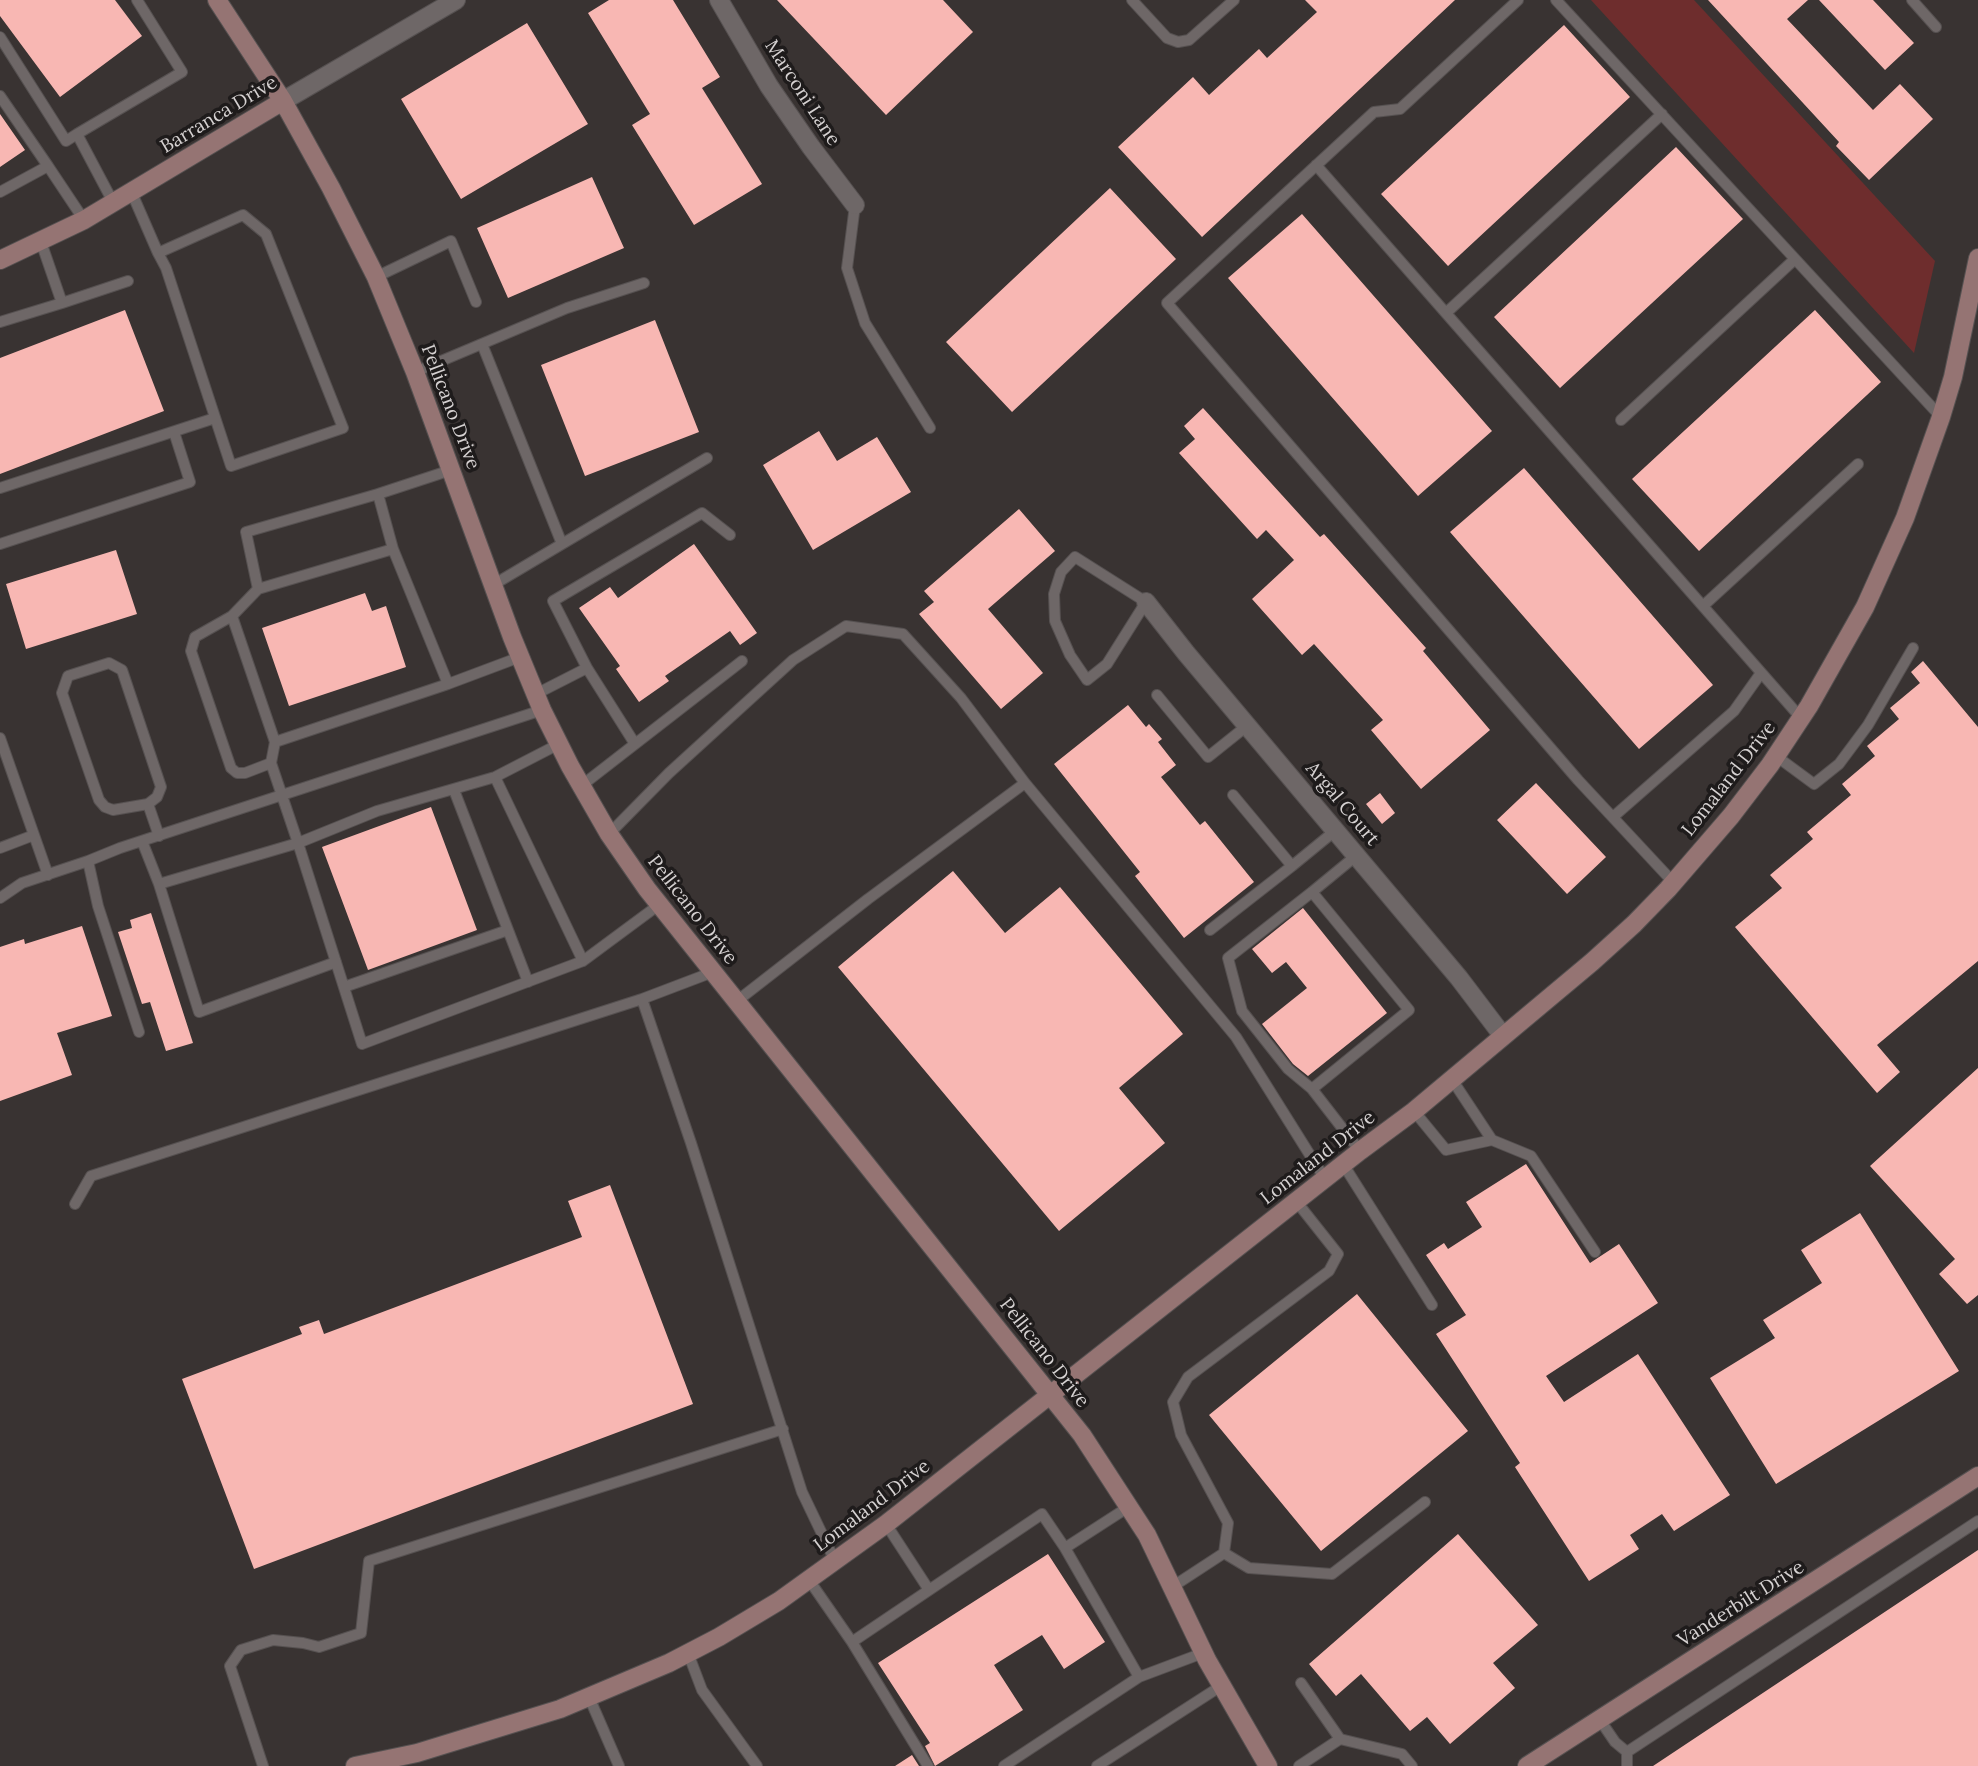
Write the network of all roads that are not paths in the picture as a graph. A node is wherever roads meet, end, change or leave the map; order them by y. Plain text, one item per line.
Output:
1 (137, 0) edge
2 (217, 0) edge
3 (456, 0) edge
4 (719, 0) edge
5 (1132, 0) edge
6 (1234, 0) edge
7 (1518, 0) edge
8 (1556, 0) edge
9 (1912, 0) edge
10 (1936, 27) dead end
11 (0, 37) edge
12 (0, 96) edge
13 (283, 101) junction
14 (1662, 114) junction
15 (77, 134) junction
16 (1316, 165) junction
17 (48, 166) junction
18 (131, 191) junction
19 (0, 192) edge
20 (113, 202) junction
21 (855, 205) joint
22 (84, 220) junction
23 (41, 242) junction
24 (158, 253) junction
25 (1795, 259) junction
26 (0, 260) edge
27 (1977, 269) edge
28 (376, 277) junction
29 (128, 281) dead end
30 (644, 283) dead end
31 (476, 302) dead end
32 (62, 303) junction
33 (1446, 313) junction
34 (0, 322) edge
35 (482, 344) junction
36 (415, 372) junction
37 (1941, 417) junction
38 (215, 418) junction
39 (1621, 420) dead end
40 (930, 428) dead end
41 (174, 432) junction
42 (707, 458) dead end
43 (1858, 464) dead end
44 (451, 470) junction
45 (0, 488) edge
46 (378, 494) junction
47 (730, 535) dead end
48 (0, 544) edge
49 (562, 544) junction
50 (393, 549) junction
51 (493, 585) junction
52 (258, 589) junction
53 (1146, 601) junction
54 (1703, 606) junction
55 (232, 616) junction
56 (1913, 648) dead end
57 (520, 657) junction
58 (742, 661) dead end
59 (587, 668) junction
60 (1761, 673) junction
61 (449, 684) junction
62 (1157, 695) dead end
63 (539, 702) junction
64 (1801, 718) junction
65 (1248, 725) junction
66 (0, 737) edge
67 (275, 742) junction
68 (559, 744) junction
69 (635, 744) junction
70 (1776, 756) junction
71 (271, 763) junction
72 (495, 777) junction
73 (1025, 783) junction
74 (581, 786) junction
75 (454, 790) junction
76 (1233, 795) dead end
77 (283, 796) junction
78 (148, 804) junction
79 (1613, 817) junction
80 (1336, 830) junction
81 (609, 834) junction
82 (34, 835) junction
83 (159, 836) junction
84 (142, 841) junction
85 (299, 843) junction
86 (0, 848) edge
87 (1357, 854) junction
88 (88, 861) junction
89 (1292, 866) junction
90 (48, 875) junction
91 (1674, 882) junction
92 (159, 884) junction
93 (1312, 892) junction
94 (0, 898) edge
95 (660, 904) junction
96 (508, 930) junction
97 (1210, 930) dead end
98 (583, 961) junction
99 (336, 962) junction
100 (713, 972) junction
101 (528, 982) junction
102 (344, 987) junction
103 (642, 999) junction
104 (737, 1001) junction
105 (139, 1032) dead end
106 (1503, 1037) junction
107 (1451, 1078) junction
108 (1312, 1089) junction
109 (1414, 1111) junction
110 (1492, 1140) junction
111 (1360, 1151) junction
112 (1343, 1164) junction
113 (1325, 1179) junction
114 (1296, 1201) junction
115 (75, 1203) dead end
116 (1595, 1252) dead end
117 (1432, 1305) dead end
118 (1051, 1394) junction
119 (783, 1429) junction
120 (1978, 1476) edge
121 (1425, 1502) dead end
122 (1130, 1506) junction
123 (1978, 1521) edge
124 (886, 1524) junction
125 (1066, 1548) junction
126 (1224, 1553) junction
127 (835, 1561) junction
128 (809, 1580) junction
129 (1172, 1587) junction
130 (929, 1590) junction
131 (852, 1642) junction
132 (688, 1653) junction
133 (1203, 1653) junction
134 (1139, 1677) junction
135 (1301, 1683) dead end
136 (1221, 1686) junction
137 (589, 1698) junction
138 (1600, 1720) junction
139 (1340, 1739) junction
140 (1627, 1752) junction
141 (263, 1766) edge
142 (355, 1766) edge
143 (619, 1766) edge
144 (757, 1766) edge
145 (928, 1766) edge
146 (1004, 1766) edge
147 (1097, 1766) edge
148 (1268, 1766) edge
149 (1299, 1766) edge
150 (1412, 1766) edge
151 (1527, 1766) edge
152 (1627, 1766) edge

1 - 15 lane
2 - 13 street, Pellicano Drive
3 - 13 street, Barranca Drive
4 - 21 street, Marconi Lane
5 - 6 lane
7 - 16 lane
8 - 14 lane
9 - 10 lane
11 - 15 lane
12 - 17 lane
13 - 18 street, Barranca Drive
13 - 28 street, Pellicano Drive
14 - 25 lane
14 - 33 lane
15 - 20 lane
16 - 33 lane
16 - 79 lane
17 - 19 lane
17 - 22 lane
18 - 20 street, Barranca Drive
18 - 24 lane
20 - 22 street, Barranca Drive
21 - 40 lane
22 - 23 street, Barranca Drive
23 - 26 street, Barranca Drive
23 - 32 lane
24 - 38 lane
24 - 38 lane
25 - 37 lane
25 - 39 lane
27 - 37 street, Lomaland Drive
28 - 31 lane
28 - 36 street, Pellicano Drive
29 - 32 lane
30 - 35 lane
32 - 34 lane
33 - 54 lane
35 - 36 lane
35 - 49 lane
36 - 44 street, Pellicano Drive
37 - 64 street, Lomaland Drive
38 - 41 lane
41 - 45 lane
41 - 48 lane
42 - 49 lane
43 - 54 lane
44 - 46 lane
44 - 51 street, Pellicano Drive
46 - 50 lane
46 - 52 lane
47 - 59 lane
49 - 51 lane
50 - 52 lane
50 - 61 lane
51 - 57 street, Pellicano Drive
52 - 55 lane
53 - 53 lane
53 - 65 street, Argal Court
54 - 60 lane
55 - 67 lane
55 - 71 lane
56 - 70 lane
57 - 61 lane
57 - 63 street, Pellicano Drive
58 - 69 lane
59 - 63 lane
59 - 69 lane
60 - 64 lane
60 - 79 lane
61 - 67 lane
62 - 65 lane
63 - 68 street, Pellicano Drive
63 - 77 lane
64 - 70 street, Lomaland Drive
65 - 80 street, Argal Court
66 - 82 lane
67 - 71 lane
68 - 72 lane
68 - 74 street, Pellicano Drive
69 - 74 lane
70 - 91 street, Lomaland Drive
71 - 77 lane
72 - 75 lane
72 - 98 lane
73 - 81 lane
73 - 104 lane
73 - 113 lane
74 - 81 street, Pellicano Drive
75 - 85 lane
75 - 96 lane
76 - 89 lane
77 - 83 lane
77 - 85 lane
78 - 78 lane
78 - 83 lane
79 - 91 lane
80 - 87 street, Argal Court
80 - 89 lane
81 - 95 street, Pellicano Drive
82 - 86 lane
82 - 90 lane
83 - 84 lane
84 - 88 lane
84 - 92 lane
85 - 92 lane
85 - 99 lane
87 - 93 lane
87 - 106 street, Argal Court
88 - 90 lane
88 - 105 lane
89 - 97 lane
90 - 94 lane
91 - 106 street, Lomaland Drive
92 - 99 lane
93 - 108 lane
93 - 108 lane
95 - 98 lane
95 - 100 street, Pellicano Drive
96 - 101 lane
96 - 102 lane
98 - 101 lane
99 - 102 lane
100 - 103 lane
100 - 104 street, Pellicano Drive
101 - 102 lane
103 - 115 lane
103 - 119 lane
104 - 118 street, Pellicano Drive
106 - 107 street, Lomaland Drive
107 - 109 street, Lomaland Drive
107 - 110 lane
108 - 111 lane
109 - 110 lane
109 - 111 street, Lomaland Drive
110 - 116 lane
111 - 112 street, Lomaland Drive
112 - 113 street, Lomaland Drive
112 - 117 lane
113 - 114 street, Lomaland Drive
114 - 118 street, Lomaland Drive
114 - 126 lane
118 - 122 street, Pellicano Drive
118 - 124 street, Lomaland Drive
119 - 127 lane
119 - 141 lane
120 - 138 street, Vanderbilt Drive
121 - 126 lane
122 - 125 lane
122 - 129 street, Pellicano Drive
123 - 140 lane
124 - 127 street, Lomaland Drive
124 - 130 lane
125 - 130 lane
125 - 134 lane
126 - 129 lane
127 - 128 street, Lomaland Drive
128 - 131 lane
128 - 132 street, Lomaland Drive
129 - 133 street, Pellicano Drive
130 - 131 lane
131 - 145 lane
132 - 137 street, Lomaland Drive
132 - 144 lane
133 - 134 lane
133 - 136 street, Pellicano Drive
134 - 146 lane
135 - 139 lane
136 - 147 lane
136 - 148 street, Pellicano Drive
137 - 142 street, Lomaland Drive
137 - 143 lane
138 - 140 lane
138 - 151 street, Vanderbilt Drive
139 - 149 lane
139 - 150 lane
140 - 152 lane

